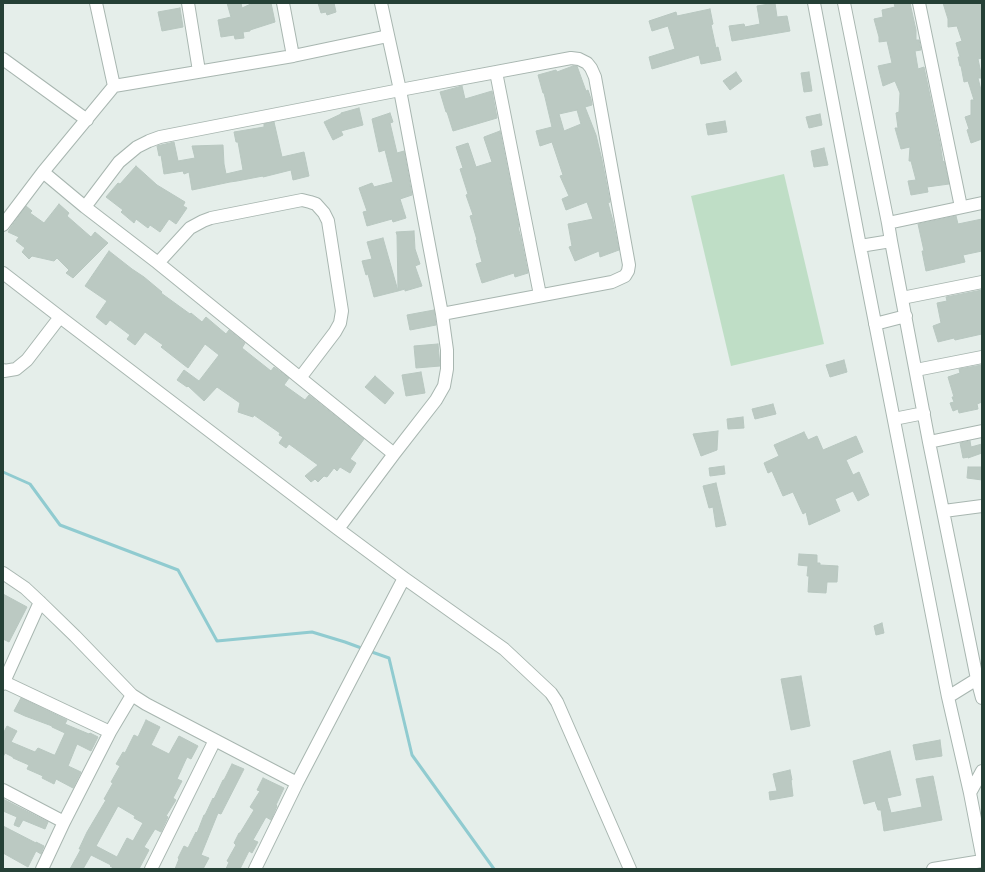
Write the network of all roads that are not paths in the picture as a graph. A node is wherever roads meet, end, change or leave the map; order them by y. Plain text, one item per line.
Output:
1 (96, 3) edge
2 (188, 3) edge
3 (283, 3) edge
4 (381, 3) edge
5 (814, 3) edge
6 (844, 3) edge
7 (919, 3) edge
8 (388, 36) junction
9 (292, 56) junction
10 (3, 59) edge
11 (199, 72) junction
12 (496, 72) junction
13 (114, 86) junction
14 (400, 90) junction
15 (87, 120) junction
16 (43, 172) junction
17 (982, 203) edge
18 (85, 207) junction
19 (961, 207) junction
20 (888, 223) junction
21 (3, 225) edge
22 (891, 241) junction
23 (860, 246) junction
24 (158, 263) junction
25 (3, 273) edge
26 (982, 282) edge
27 (540, 296) junction
28 (902, 298) junction
29 (442, 314) junction
30 (906, 316) junction
31 (60, 318) junction
32 (875, 324) junction
33 (982, 357) edge
34 (3, 370) edge
35 (916, 370) junction
36 (300, 378) junction
37 (924, 413) junction
38 (894, 420) junction
39 (982, 431) edge
40 (929, 442) junction
41 (394, 454) junction
42 (982, 506) edge
43 (944, 511) junction
44 (338, 529) junction
45 (3, 573) edge
46 (404, 578) junction
47 (40, 602) junction
48 (977, 679) junction
49 (4, 683) edge
50 (132, 695) junction
51 (948, 697) junction
52 (982, 698) edge
53 (110, 732) junction
54 (215, 740) junction
55 (982, 771) edge
56 (296, 783) junction
57 (3, 790) edge
58 (970, 793) junction
59 (979, 819) edge
60 (64, 822) junction
61 (982, 856) edge
62 (982, 860) edge
63 (42, 869) edge
64 (151, 869) edge
65 (255, 869) edge
66 (630, 869) edge
67 (933, 869) edge

1 - 13 street
2 - 11 street
3 - 9 street
4 - 8 street
5 - 23 street
6 - 20 street
7 - 19 street
8 - 9 street
8 - 14 street
9 - 11 street
10 - 15 street
11 - 13 street
12 - 14 street
12 - 27 street
12 - 27 street
13 - 15 street
14 - 18 street
14 - 29 street
15 - 16 street
16 - 18 street
16 - 21 street
17 - 19 street
18 - 24 street
19 - 20 street
20 - 22 street
22 - 23 street
22 - 28 street
23 - 32 street
24 - 36 street
24 - 36 street
25 - 31 street
26 - 28 street
27 - 29 street
28 - 30 street
29 - 41 street
30 - 32 street
30 - 35 street
31 - 34 street
31 - 44 street
32 - 38 street
33 - 35 street
35 - 37 street
36 - 41 street
37 - 38 street
37 - 40 street
38 - 51 street
39 - 40 street
40 - 43 street
41 - 44 street
42 - 43 street
43 - 48 street
44 - 46 street
45 - 47 street
46 - 56 street
46 - 66 street
47 - 49 street
47 - 50 street
48 - 51 street
48 - 52 street
49 - 53 street
50 - 53 street
50 - 54 street
51 - 58 street
53 - 60 street
54 - 56 street
54 - 64 street
55 - 58 street
56 - 65 street
57 - 60 street
58 - 59 street
59 - 61 street
60 - 63 street
62 - 67 street

